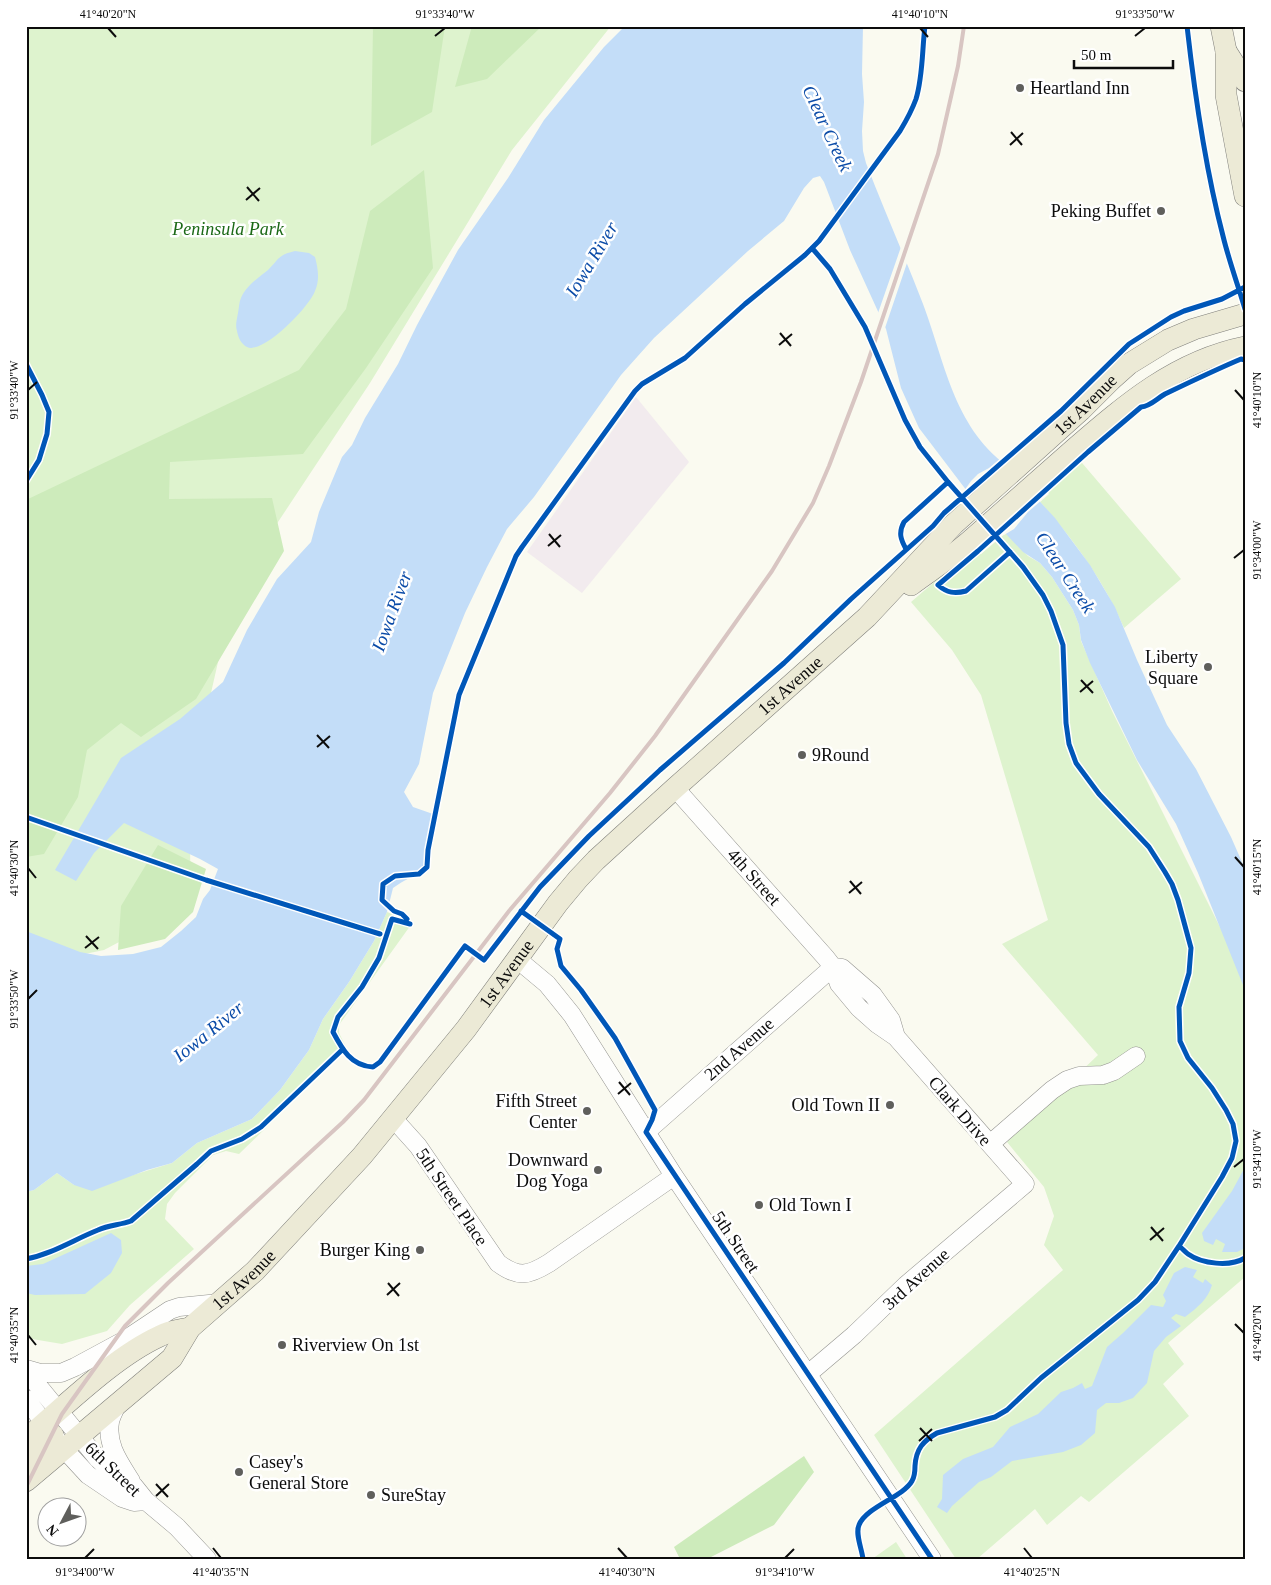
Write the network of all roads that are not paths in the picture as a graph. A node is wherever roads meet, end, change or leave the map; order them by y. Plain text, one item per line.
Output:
1 (1221, 26) edge
2 (1226, 51) junction
3 (1245, 81) edge
4 (1245, 196) edge
5 (1245, 314) edge
6 (1245, 347) edge
7 (866, 617) junction
8 (675, 788) junction
9 (517, 959) junction
10 (833, 966) junction
11 (1136, 1056) dead end
12 (393, 1121) junction
13 (646, 1132) junction
14 (990, 1144) junction
15 (674, 1176) junction
16 (1025, 1184) joint
17 (219, 1303) junction
18 (182, 1330) junction
19 (26, 1370) edge
20 (808, 1374) junction
21 (26, 1399) edge
22 (117, 1404) junction
23 (62, 1430) junction
24 (26, 1439) edge
25 (26, 1457) edge
26 (26, 1481) edge
27 (134, 1486) junction
28 (146, 1502) junction
29 (207, 1559) edge
30 (932, 1559) edge

1 - 2 main road
2 - 3 main road
2 - 4 main road
5 - 7 main road, 1st Avenue
6 - 7 main road, 1st Avenue
7 - 8 main road, 1st Avenue
8 - 9 main road, 1st Avenue
8 - 10 street, 4th Street
9 - 12 main road, 1st Avenue
9 - 13 street, 5th Street
10 - 13 street, 2nd Avenue
10 - 14 street, Clark Drive
11 - 14 street
12 - 15 street, 5th Street Place
12 - 17 main road, 1st Avenue
13 - 15 street, 5th Street
14 - 16 street, Clark Drive
15 - 20 street, 5th Street
16 - 20 street, 3rd Avenue
17 - 18 main road, 1st Avenue
17 - 19 street
18 - 22 main road, 1st Avenue
18 - 23 main road, 1st Avenue
19 - 23 street
20 - 30 street, 5th Street
21 - 23 street
22 - 23 main road, 1st Avenue
22 - 27 street
23 - 24 main road, 1st Avenue
23 - 25 main road
23 - 26 main road, 1st Avenue
23 - 27 street, 6th Street
23 - 28 street, 6th Street
27 - 28 street, 6th Street
28 - 29 street, 6th Street

